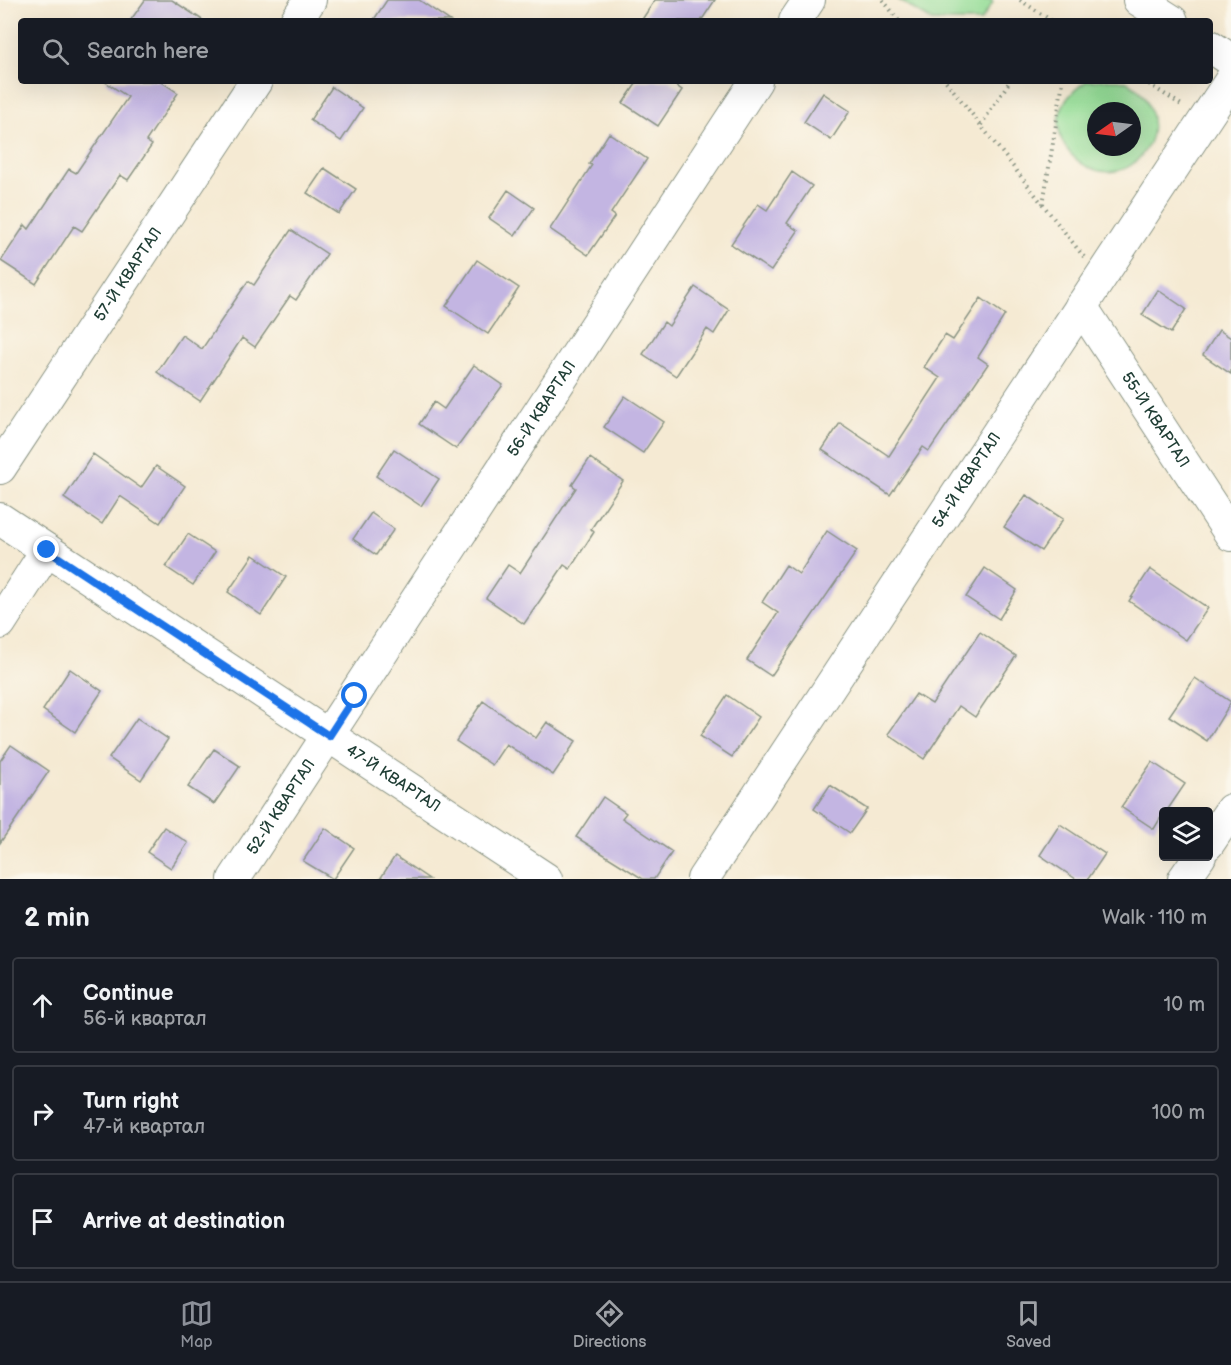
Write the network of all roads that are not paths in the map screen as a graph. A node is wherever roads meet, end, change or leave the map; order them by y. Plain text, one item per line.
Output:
1 (310, 0) edge
2 (809, 0) edge
3 (1140, 0) edge
4 (298, 18) edge
5 (797, 18) edge
6 (1167, 18) edge
7 (1213, 48) edge
8 (1231, 60) edge
9 (1231, 80) edge
10 (254, 84) edge
11 (754, 84) edge
12 (1081, 306) junction
13 (0, 468) edge
14 (0, 519) edge
15 (1231, 535) edge
16 (47, 550) junction
17 (0, 624) edge
18 (329, 736) junction
19 (1231, 810) edge
20 (1213, 838) edge
21 (1197, 861) edge
22 (234, 879) edge
23 (546, 879) edge
24 (703, 879) edge
25 (1184, 879) edge

1 - 4 street
2 - 5 street
3 - 6 street
7 - 8 street
9 - 12 street, 54-Й КВАРТАЛ
10 - 13 street, 57-Й КВАРТАЛ
11 - 18 street, 56-Й КВАРТАЛ
12 - 15 street, 55-Й КВАРТАЛ
12 - 24 street, 54-Й КВАРТАЛ
14 - 16 street, 47-Й КВАРТАЛ
16 - 17 street
16 - 18 street, 47-Й КВАРТАЛ
18 - 22 street, 52-Й КВАРТАЛ
18 - 23 street, 47-Й КВАРТАЛ
19 - 20 street
21 - 25 street

